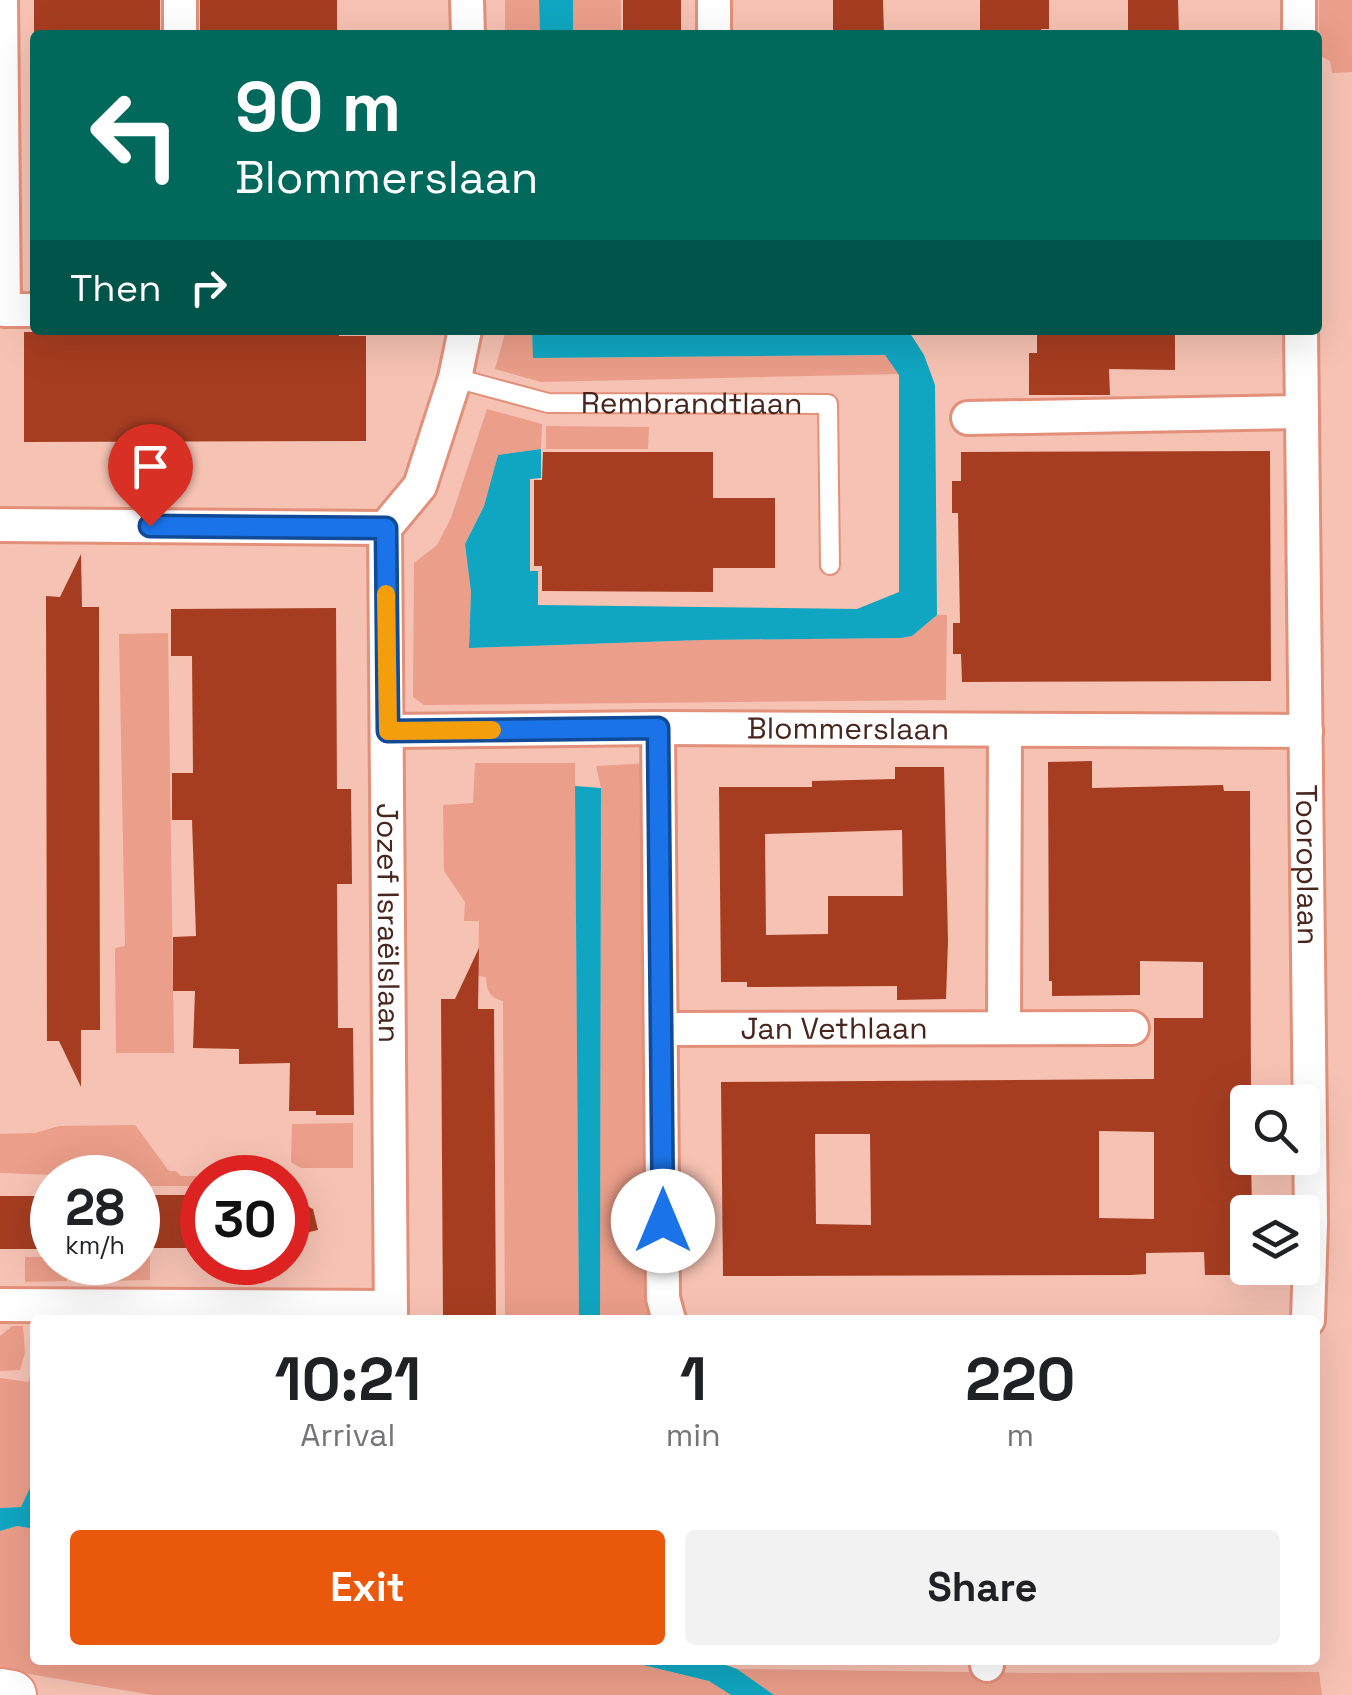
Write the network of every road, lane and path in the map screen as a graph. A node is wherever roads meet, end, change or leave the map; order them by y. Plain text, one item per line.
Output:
1 (1, 0) edge
2 (180, 0) edge
3 (467, 0) edge
4 (714, 0) edge
5 (1299, 0) edge
6 (180, 30) edge
7 (468, 30) edge
8 (714, 30) edge
9 (1299, 30) edge
10 (30, 310) edge
11 (464, 335) edge
12 (1302, 335) edge
13 (455, 378) junction
14 (1302, 412) junction
15 (968, 418) dead end
16 (0, 525) edge
17 (386, 528) junction
18 (830, 565) dead end
19 (658, 728) junction
20 (1005, 730) junction
21 (388, 731) junction
22 (1306, 731) junction
23 (1004, 1026) junction
24 (1132, 1028) dead end
25 (662, 1029) junction
26 (0, 1305) edge
27 (391, 1314) edge
28 (667, 1315) edge
29 (1308, 1315) edge
30 (0, 1693) edge
31 (12, 1695) edge

1 - 10 street
2 - 6 street
3 - 7 street
4 - 8 street
5 - 9 street
11 - 13 street
12 - 14 street, Tooroplaan
13 - 17 street
13 - 18 lane, Rembrandtlaan
14 - 15 street
14 - 22 street, Tooroplaan
16 - 17 street
17 - 21 street, Jozef Israëlslaan
19 - 20 street, Blommerslaan
19 - 21 street, Blommerslaan
19 - 25 street
20 - 22 street, Blommerslaan
20 - 23 street
21 - 27 street, Jozef Israëlslaan
22 - 29 street, Tooroplaan
23 - 24 street, Jan Vethlaan
23 - 25 street, Jan Vethlaan
25 - 28 street
26 - 27 street
30 - 31 street

